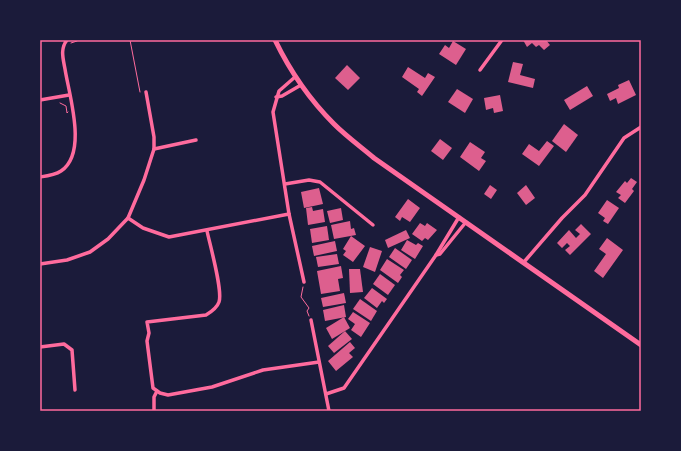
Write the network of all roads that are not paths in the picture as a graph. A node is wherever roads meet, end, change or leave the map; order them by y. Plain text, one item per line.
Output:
1 (67, 40) edge
2 (275, 40) edge
3 (502, 40) edge
4 (480, 70) dead end
5 (295, 77) junction
6 (301, 85) junction
7 (146, 92) dead end
8 (69, 95) junction
9 (276, 98) junction
10 (40, 100) edge
11 (641, 127) edge
12 (196, 140) dead end
13 (154, 149) junction
14 (40, 177) edge
15 (284, 184) junction
16 (289, 214) junction
17 (459, 217) junction
18 (128, 218) junction
19 (466, 222) junction
20 (373, 225) dead end
21 (208, 231) junction
22 (436, 255) junction
23 (524, 262) junction
24 (40, 264) edge
25 (304, 282) road end
26 (310, 320) road end
27 (641, 345) edge
28 (40, 347) edge
29 (319, 362) junction
30 (75, 390) dead end
31 (157, 391) junction
32 (326, 394) junction
33 (154, 411) edge
34 (329, 411) edge

1 - 8 street
2 - 5 main road
3 - 4 street
5 - 6 main road
5 - 9 street
6 - 9 street
6 - 17 main road
7 - 13 street
8 - 10 street
8 - 14 street
9 - 15 street
11 - 23 street
12 - 13 street
13 - 18 street
15 - 16 street
15 - 20 street
16 - 21 street
16 - 25 street
17 - 19 main road
17 - 22 street
18 - 21 street
18 - 24 street
19 - 22 street
19 - 23 main road
21 - 31 street
22 - 32 street
23 - 27 main road
26 - 29 street
28 - 30 street
29 - 31 street
29 - 32 street
31 - 33 street
32 - 34 street

